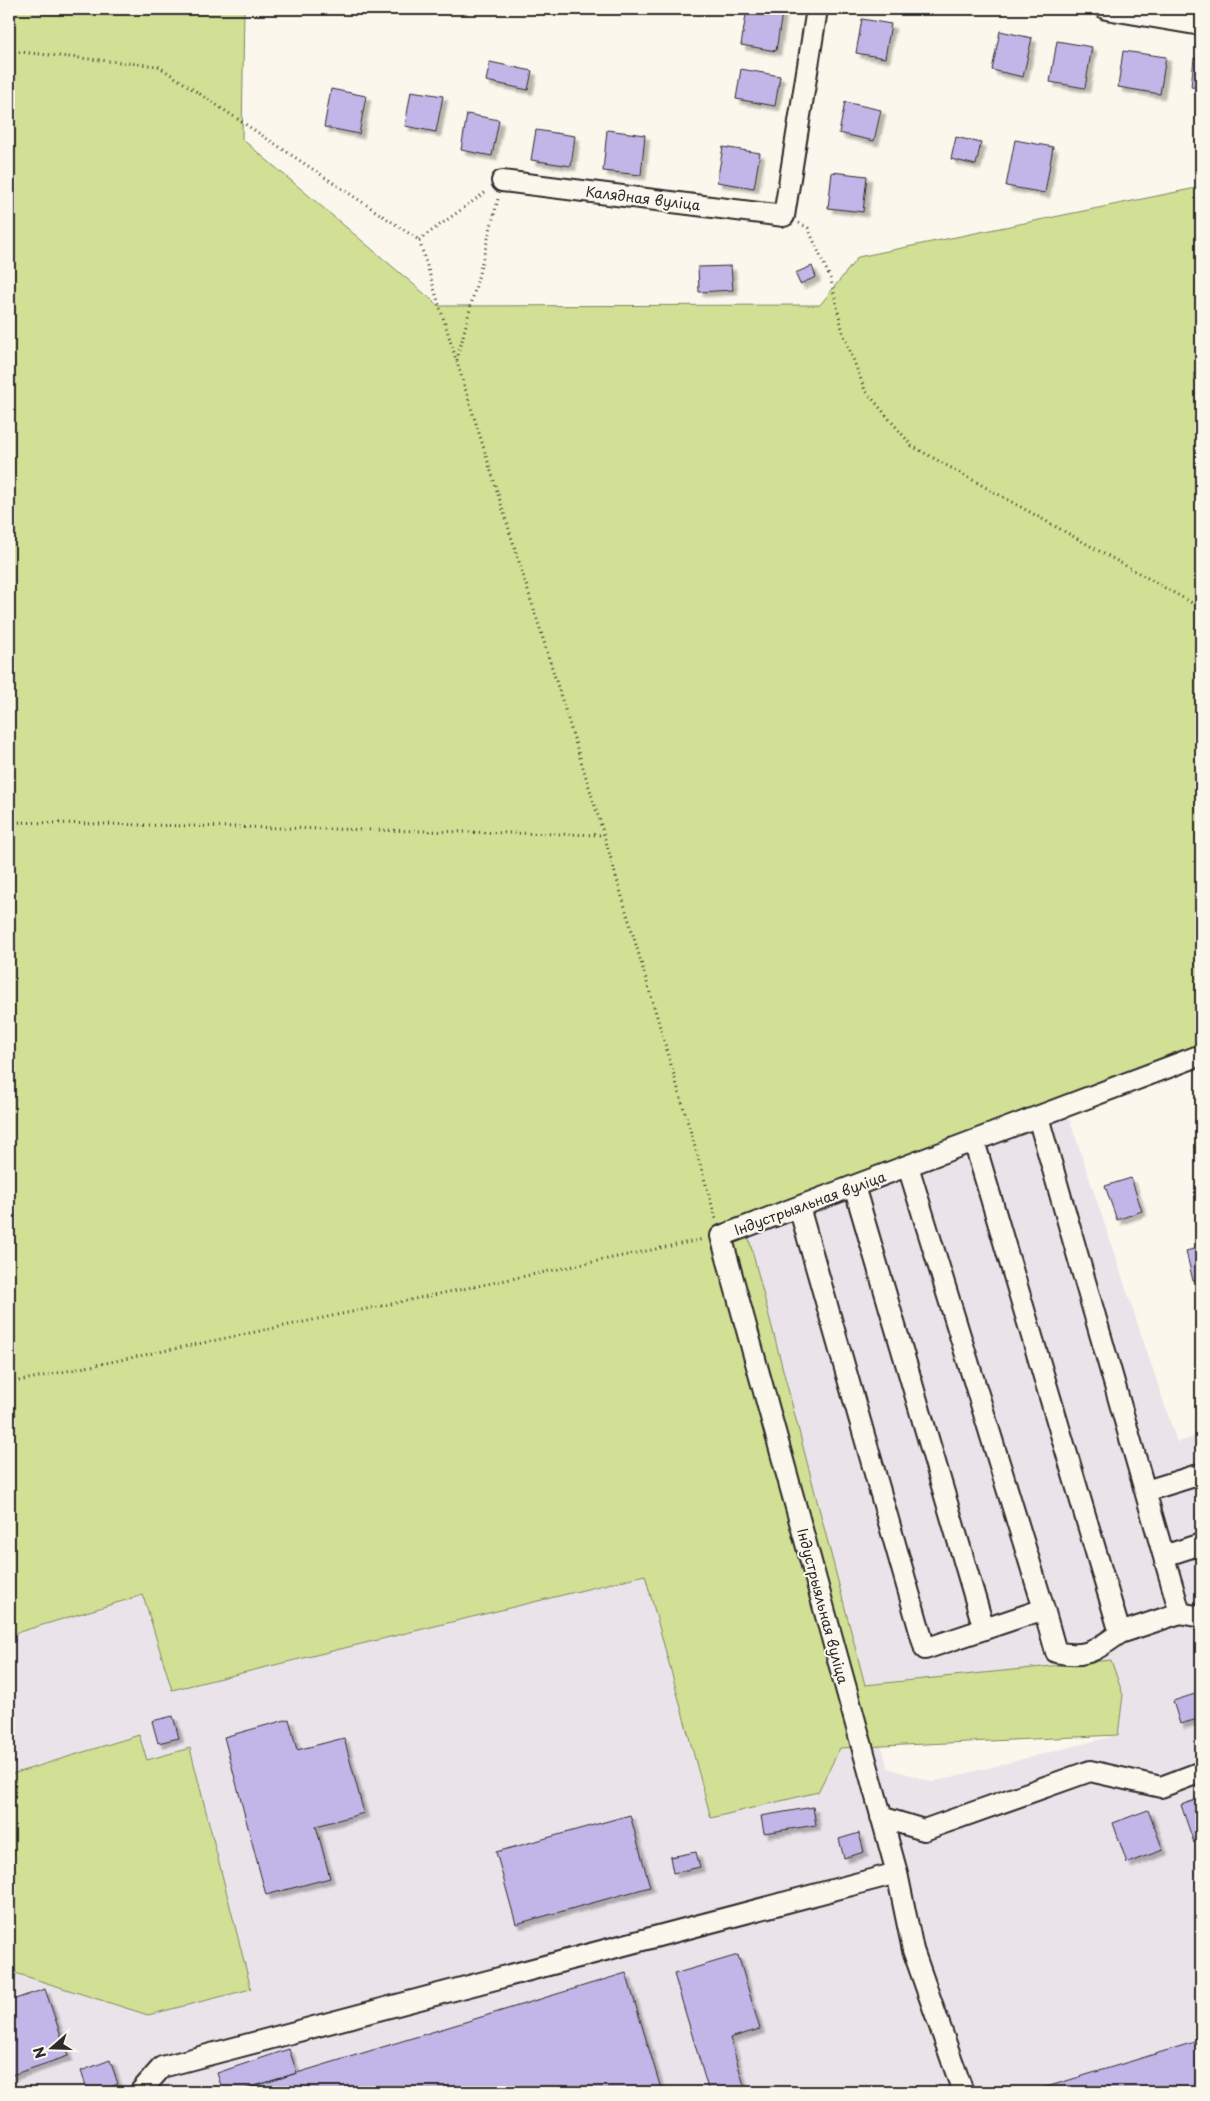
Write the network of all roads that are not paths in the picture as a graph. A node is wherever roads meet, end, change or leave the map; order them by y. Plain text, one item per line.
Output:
1 (816, 9) edge
2 (1106, 9) edge
3 (1201, 25) edge
4 (502, 181) road end
5 (1201, 1055) edge
6 (1038, 1118) junction
7 (974, 1141) junction
8 (908, 1166) junction
9 (854, 1186) junction
10 (799, 1207) junction
11 (1201, 1474) edge
12 (1146, 1492) junction
13 (1201, 1544) edge
14 (1164, 1556) junction
15 (1044, 1609) junction
16 (1180, 1612) junction
17 (1201, 1614) edge
18 (984, 1629) junction
19 (1120, 1633) junction
20 (1201, 1772) edge
21 (881, 1817) junction
22 (897, 1872) junction
23 (140, 2092) edge
24 (963, 2092) edge

1 - 4 street, Калядная вуліца
2 - 3 street
5 - 6 street, Індустрыяльная вуліца
6 - 7 street, Індустрыяльная вуліца
6 - 12 street
7 - 8 street, Індустрыяльная вуліца
7 - 19 street
8 - 9 street, Індустрыяльная вуліца
8 - 15 street
9 - 10 street, Індустрыяльная вуліца
9 - 18 street
10 - 18 street
10 - 21 street, Індустрыяльная вуліца
11 - 12 street
12 - 14 street
13 - 14 street
14 - 16 street
15 - 18 street
15 - 19 street
16 - 17 street
16 - 19 street
20 - 21 street
21 - 22 street, Індустрыяльная вуліца
22 - 23 street
22 - 24 street, Індустрыяльная вуліца

